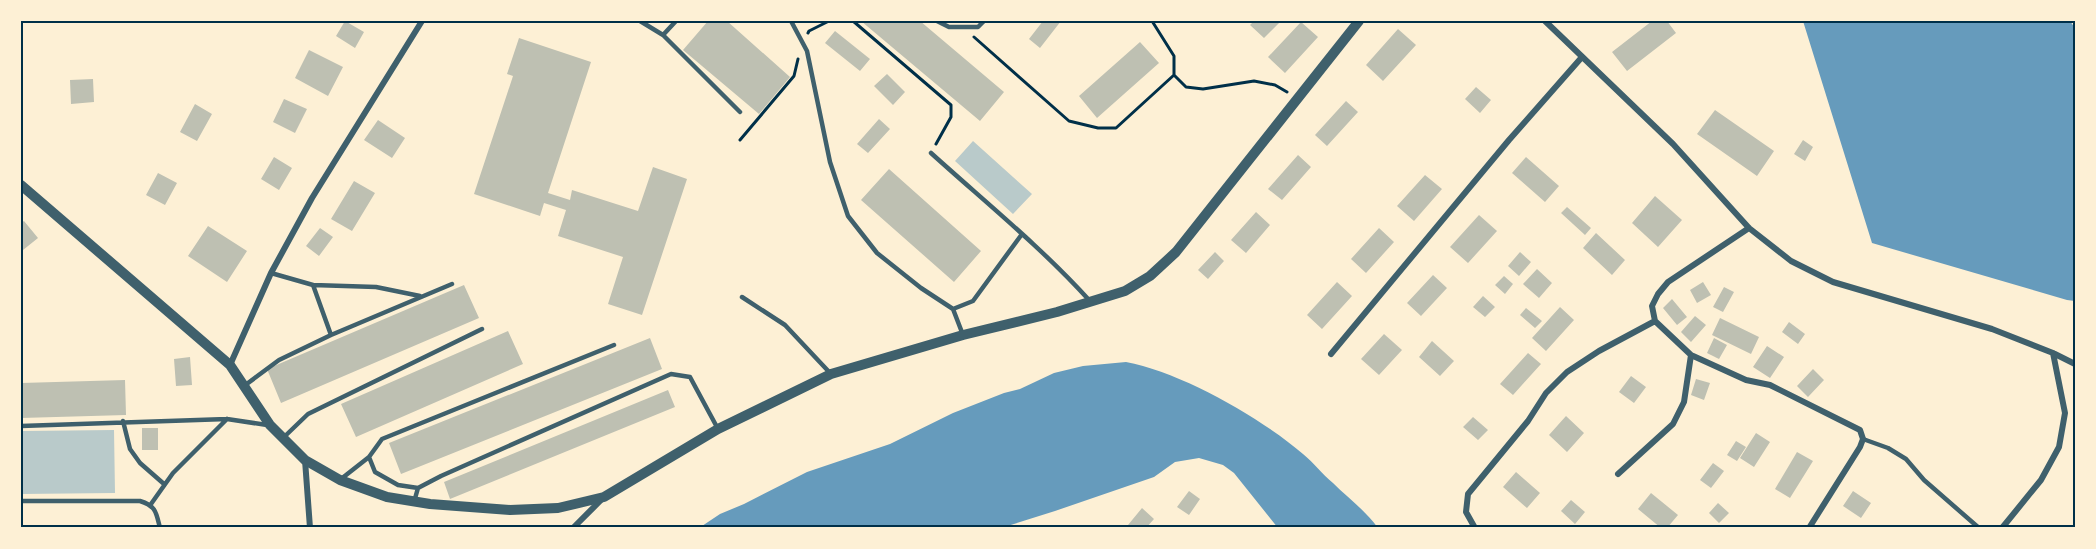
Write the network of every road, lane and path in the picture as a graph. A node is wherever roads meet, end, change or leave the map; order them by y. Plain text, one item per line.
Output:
1 (422, 21) edge
2 (640, 21) edge
3 (676, 21) edge
4 (791, 21) edge
5 (829, 21) edge
6 (853, 21) edge
7 (937, 21) edge
8 (984, 21) edge
9 (1152, 21) edge
10 (1359, 21) edge
11 (1545, 21) edge
12 (963, 27) junction
13 (663, 35) junction
14 (806, 38) dead end
15 (800, 53) dead end
16 (1582, 57) junction
17 (1174, 75) junction
18 (1298, 98) junction
19 (740, 112) dead end
20 (740, 140) dead end
21 (931, 153) joint
22 (21, 185) edge
23 (1749, 228) junction
24 (1022, 234) junction
25 (271, 273) junction
26 (452, 284) dead end
27 (313, 285) junction
28 (422, 296) junction
29 (742, 297) dead end
30 (1091, 302) junction
31 (953, 309) junction
32 (1655, 321) junction
33 (482, 329) dead end
34 (331, 335) junction
35 (963, 336) junction
36 (614, 345) dead end
37 (2053, 353) junction
38 (1330, 354) dead end
39 (1691, 355) junction
40 (2075, 364) edge
41 (230, 366) junction
42 (831, 374) junction
43 (244, 386) junction
44 (227, 419) junction
45 (123, 422) junction
46 (270, 425) junction
47 (21, 426) edge
48 (718, 429) junction
49 (283, 438) junction
50 (1863, 439) junction
51 (369, 457) junction
52 (305, 460) junction
53 (1618, 474) dead end
54 (340, 480) junction
55 (164, 484) junction
56 (418, 488) junction
57 (604, 497) junction
58 (21, 501) edge
59 (414, 502) junction
60 (151, 504) junction
61 (160, 528) edge
62 (310, 528) edge
63 (573, 528) edge
64 (1475, 528) edge
65 (1809, 528) edge
66 (1980, 528) edge
67 (2002, 528) edge

1 - 25 street
2 - 13 lane
3 - 13 lane
4 - 31 lane
5 - 14 path
6 - 21 path
7 - 12 lane
8 - 12 lane
9 - 17 path
10 - 18 street
11 - 16 street
12 - 17 path
13 - 19 lane
15 - 20 path
16 - 23 street
16 - 38 street
17 - 18 path
18 - 30 street
21 - 24 lane
22 - 41 street
23 - 32 street
23 - 37 street
24 - 30 lane
24 - 31 lane
25 - 27 lane
25 - 41 street
26 - 28 lane
27 - 28 lane
27 - 34 lane
28 - 34 lane
29 - 42 lane
30 - 35 street
31 - 35 lane
32 - 39 street
32 - 64 street
33 - 49 lane
34 - 43 lane
35 - 42 street
36 - 51 lane
37 - 40 street
37 - 67 street
39 - 50 street
39 - 53 street
41 - 43 street
42 - 48 street
43 - 46 street
44 - 45 lane
44 - 46 lane
44 - 55 lane
45 - 47 lane
45 - 55 lane
46 - 49 street
48 - 56 lane
48 - 57 street
49 - 52 street
50 - 65 street
50 - 66 lane
51 - 54 lane
51 - 56 lane
52 - 54 street
52 - 62 street
54 - 59 street
55 - 60 lane
56 - 59 lane
57 - 59 street
57 - 63 street
58 - 60 lane
60 - 61 lane

